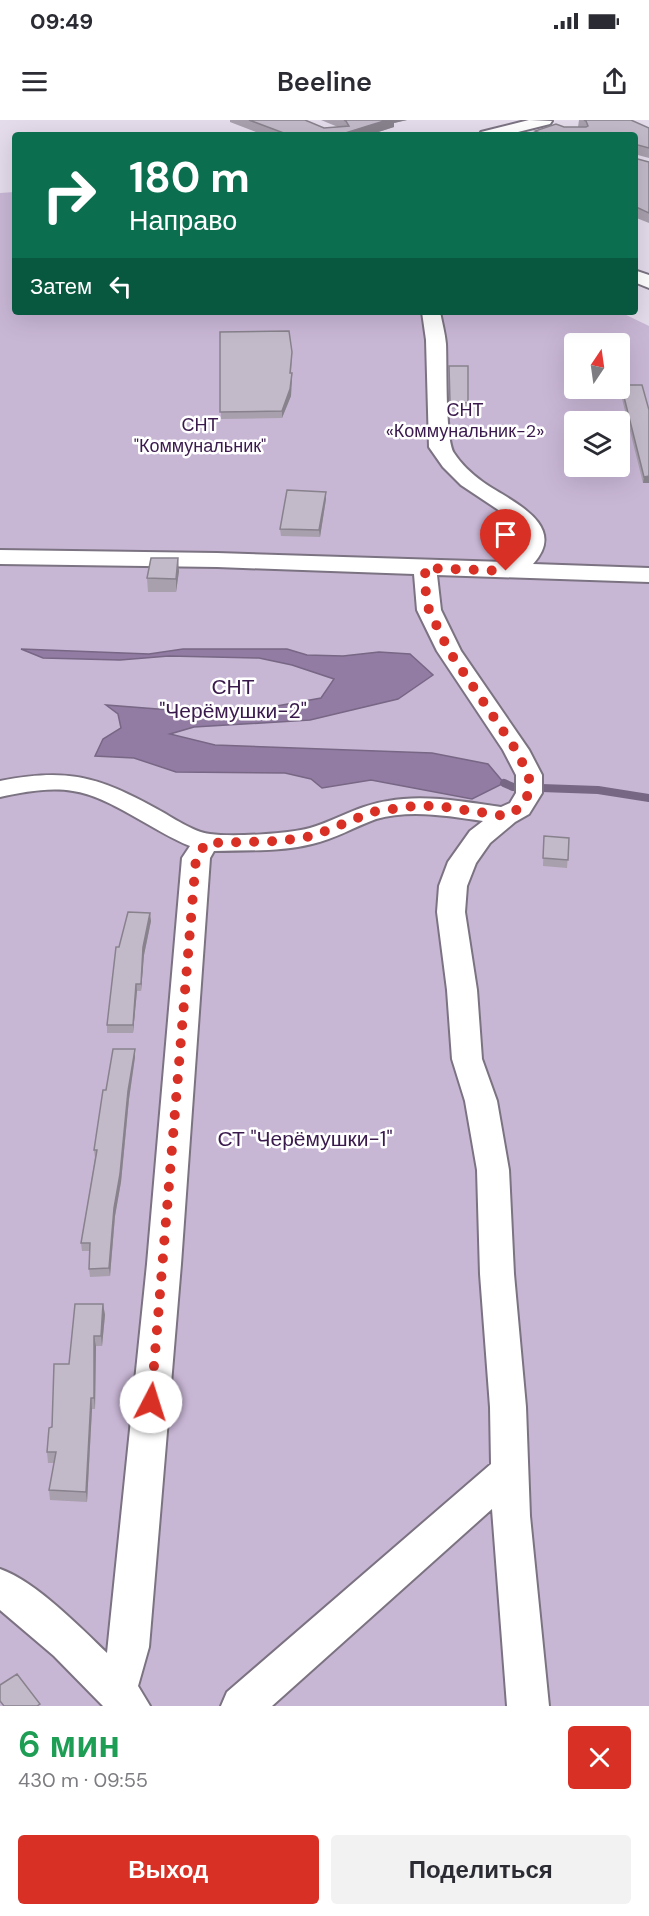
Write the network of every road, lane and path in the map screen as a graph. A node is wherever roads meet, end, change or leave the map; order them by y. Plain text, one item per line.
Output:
1 (548, 122) edge
2 (501, 132) edge
3 (432, 315) edge
4 (0, 557) edge
5 (425, 568) junction
6 (506, 571) junction
7 (649, 575) edge
8 (0, 789) edge
9 (505, 816) junction
10 (206, 843) junction
11 (510, 1470) junction
12 (0, 1586) edge
13 (122, 1698) edge
14 (242, 1706) edge
15 (528, 1706) edge

1 - 2 street
3 - 6 street
4 - 5 street
5 - 6 street
5 - 9 street
6 - 7 street
8 - 10 street
9 - 10 street
9 - 11 street
10 - 13 street
11 - 14 street
11 - 15 street
12 - 13 street

